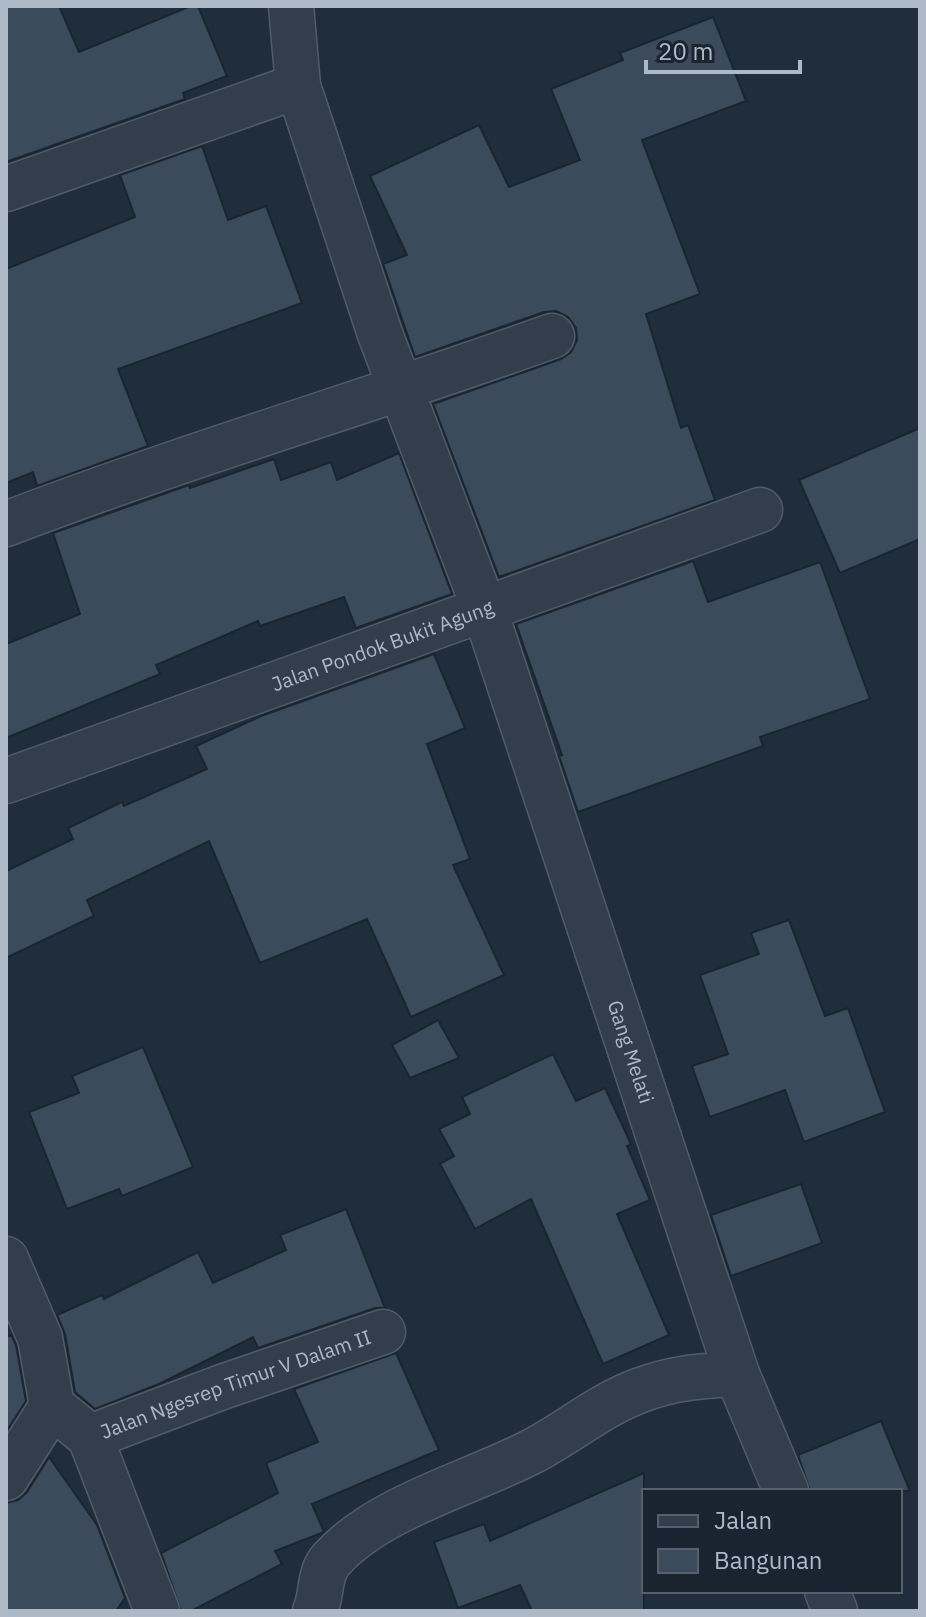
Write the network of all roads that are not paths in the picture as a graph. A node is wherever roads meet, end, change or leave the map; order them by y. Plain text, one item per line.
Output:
1 (291, 6) edge
2 (298, 86) junction
3 (6, 189) edge
4 (552, 336) dead end
5 (402, 390) junction
6 (760, 510) dead end
7 (6, 524) edge
8 (484, 608) junction
9 (6, 781) edge
10 (6, 1259) edge
11 (383, 1332) dead end
12 (737, 1374) junction
13 (52, 1406) junction
14 (90, 1437) junction
15 (6, 1478) edge
16 (785, 1489) edge
17 (157, 1611) edge
18 (315, 1611) edge

1 - 2 street
2 - 3 street
2 - 5 street, Gang Melati
4 - 5 street
5 - 7 street
5 - 8 street, Gang Melati
6 - 8 street, Jalan Pondok Bukit Agung
8 - 9 street, Jalan Pondok Bukit Agung
8 - 12 street, Gang Melati
10 - 13 street
11 - 14 street, Jalan Ngesrep Timur V Dalam II
12 - 16 street, Gang Melati
12 - 18 street
13 - 14 street, Jalan Ngesrep Timur V Dalam II
13 - 15 street
14 - 17 street, Jalan Ngesrep Timur V Dalam II

